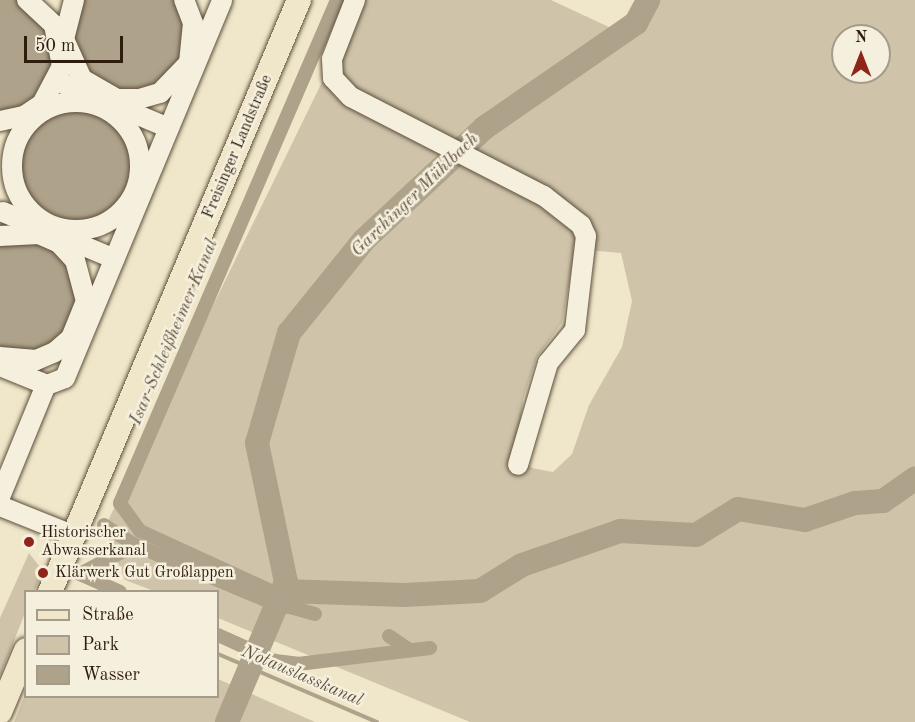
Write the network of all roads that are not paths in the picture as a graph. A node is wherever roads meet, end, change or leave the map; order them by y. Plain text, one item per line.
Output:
1 (27, 0) edge
2 (74, 0) edge
3 (184, 0) edge
4 (222, 0) edge
5 (299, 0) edge
6 (355, 0) edge
7 (63, 44) junction
8 (194, 58) junction
9 (57, 81) junction
10 (104, 100) junction
11 (37, 110) junction
12 (0, 121) edge
13 (169, 129) junction
14 (0, 156) edge
15 (10, 176) junction
16 (139, 193) junction
17 (1, 215) edge
18 (51, 232) junction
19 (0, 236) edge
20 (115, 259) junction
21 (83, 325) junction
22 (0, 357) edge
23 (0, 366) edge
24 (46, 385) junction
25 (518, 465) dead end
26 (0, 497) edge
27 (0, 506) edge
28 (72, 535) junction
29 (50, 590) edge
30 (24, 655) edge
31 (0, 712) edge

1 - 7 lane
2 - 7 lane
3 - 8 lane
4 - 8 lane
5 - 28 main road, Freisinger Landstraße
6 - 25 lane
7 - 9 lane
7 - 10 lane
8 - 10 lane
8 - 13 lane
9 - 10 lane
9 - 11 lane
10 - 11 lane
10 - 13 lane
10 - 16 lane
11 - 12 lane
11 - 15 lane
13 - 16 lane
14 - 15 lane
15 - 17 lane
15 - 18 lane
16 - 18 lane
16 - 20 lane
17 - 18 lane
18 - 19 lane
18 - 20 lane
18 - 21 lane
20 - 21 lane
21 - 22 lane
21 - 24 lane
23 - 24 lane
24 - 26 lane
27 - 28 lane
28 - 29 main road, Freisinger Landstraße
30 - 31 main road

